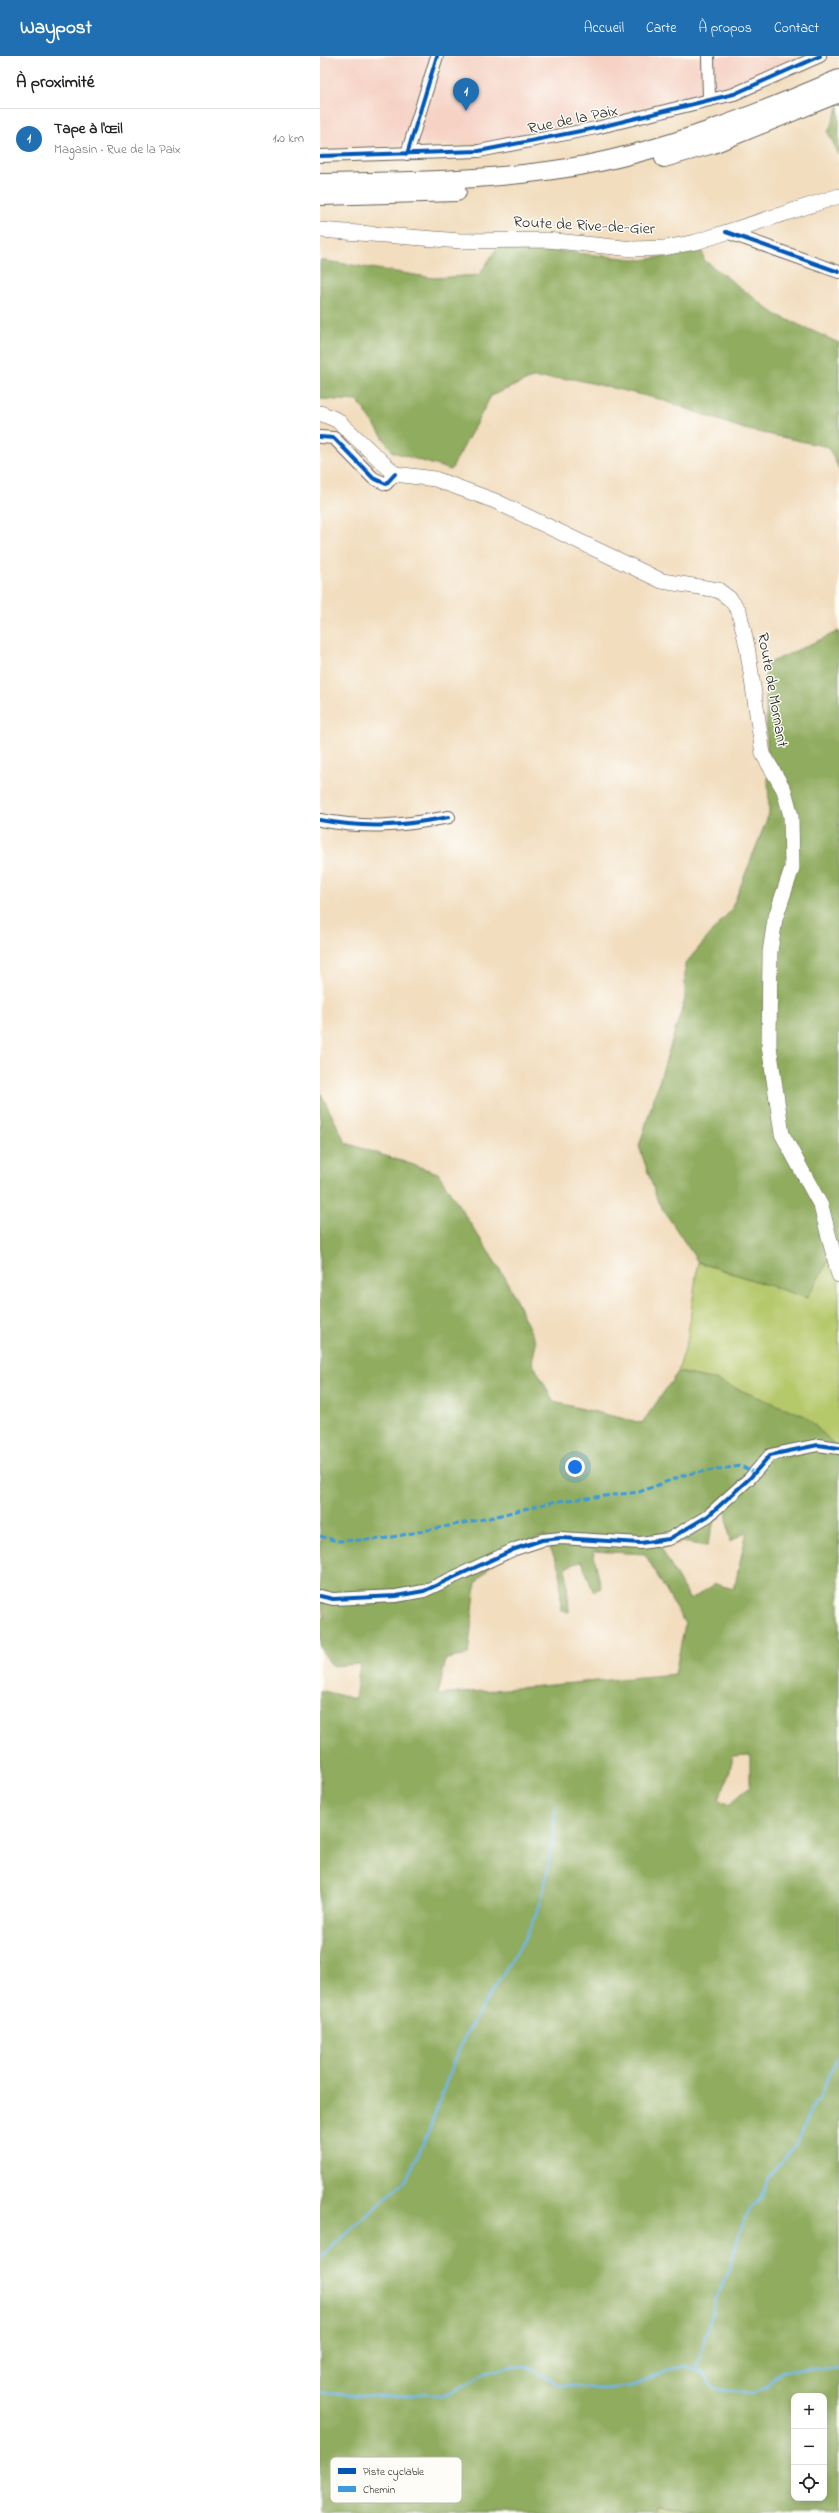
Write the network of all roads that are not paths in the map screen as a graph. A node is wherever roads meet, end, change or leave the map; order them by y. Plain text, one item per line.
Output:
1 (437, 56) edge
2 (708, 56) edge
3 (820, 56) edge
4 (839, 79) edge
5 (839, 94) edge
6 (709, 100) junction
7 (407, 154) junction
8 (320, 156) edge
9 (320, 183) edge
10 (320, 196) edge
11 (839, 196) edge
12 (320, 230) edge
13 (726, 232) junction
14 (839, 272) edge
15 (320, 413) edge
16 (320, 437) edge
17 (396, 474) junction
18 (449, 817) dead end
19 (320, 820) edge
20 (839, 1275) edge
21 (839, 1448) edge
22 (320, 1596) edge

1 - 7 street
2 - 6 street
3 - 6 street, Rue de la Paix
4 - 9 highway
5 - 10 highway
6 - 7 street, Rue de la Paix
7 - 8 street, Rue de la Paix
11 - 13 main road, Route de Rive-de-Gier
12 - 13 main road, Route de Rive-de-Gier
13 - 14 street
15 - 17 main road
16 - 17 street
17 - 20 main road, Route de Mornant
18 - 19 street
21 - 22 street

